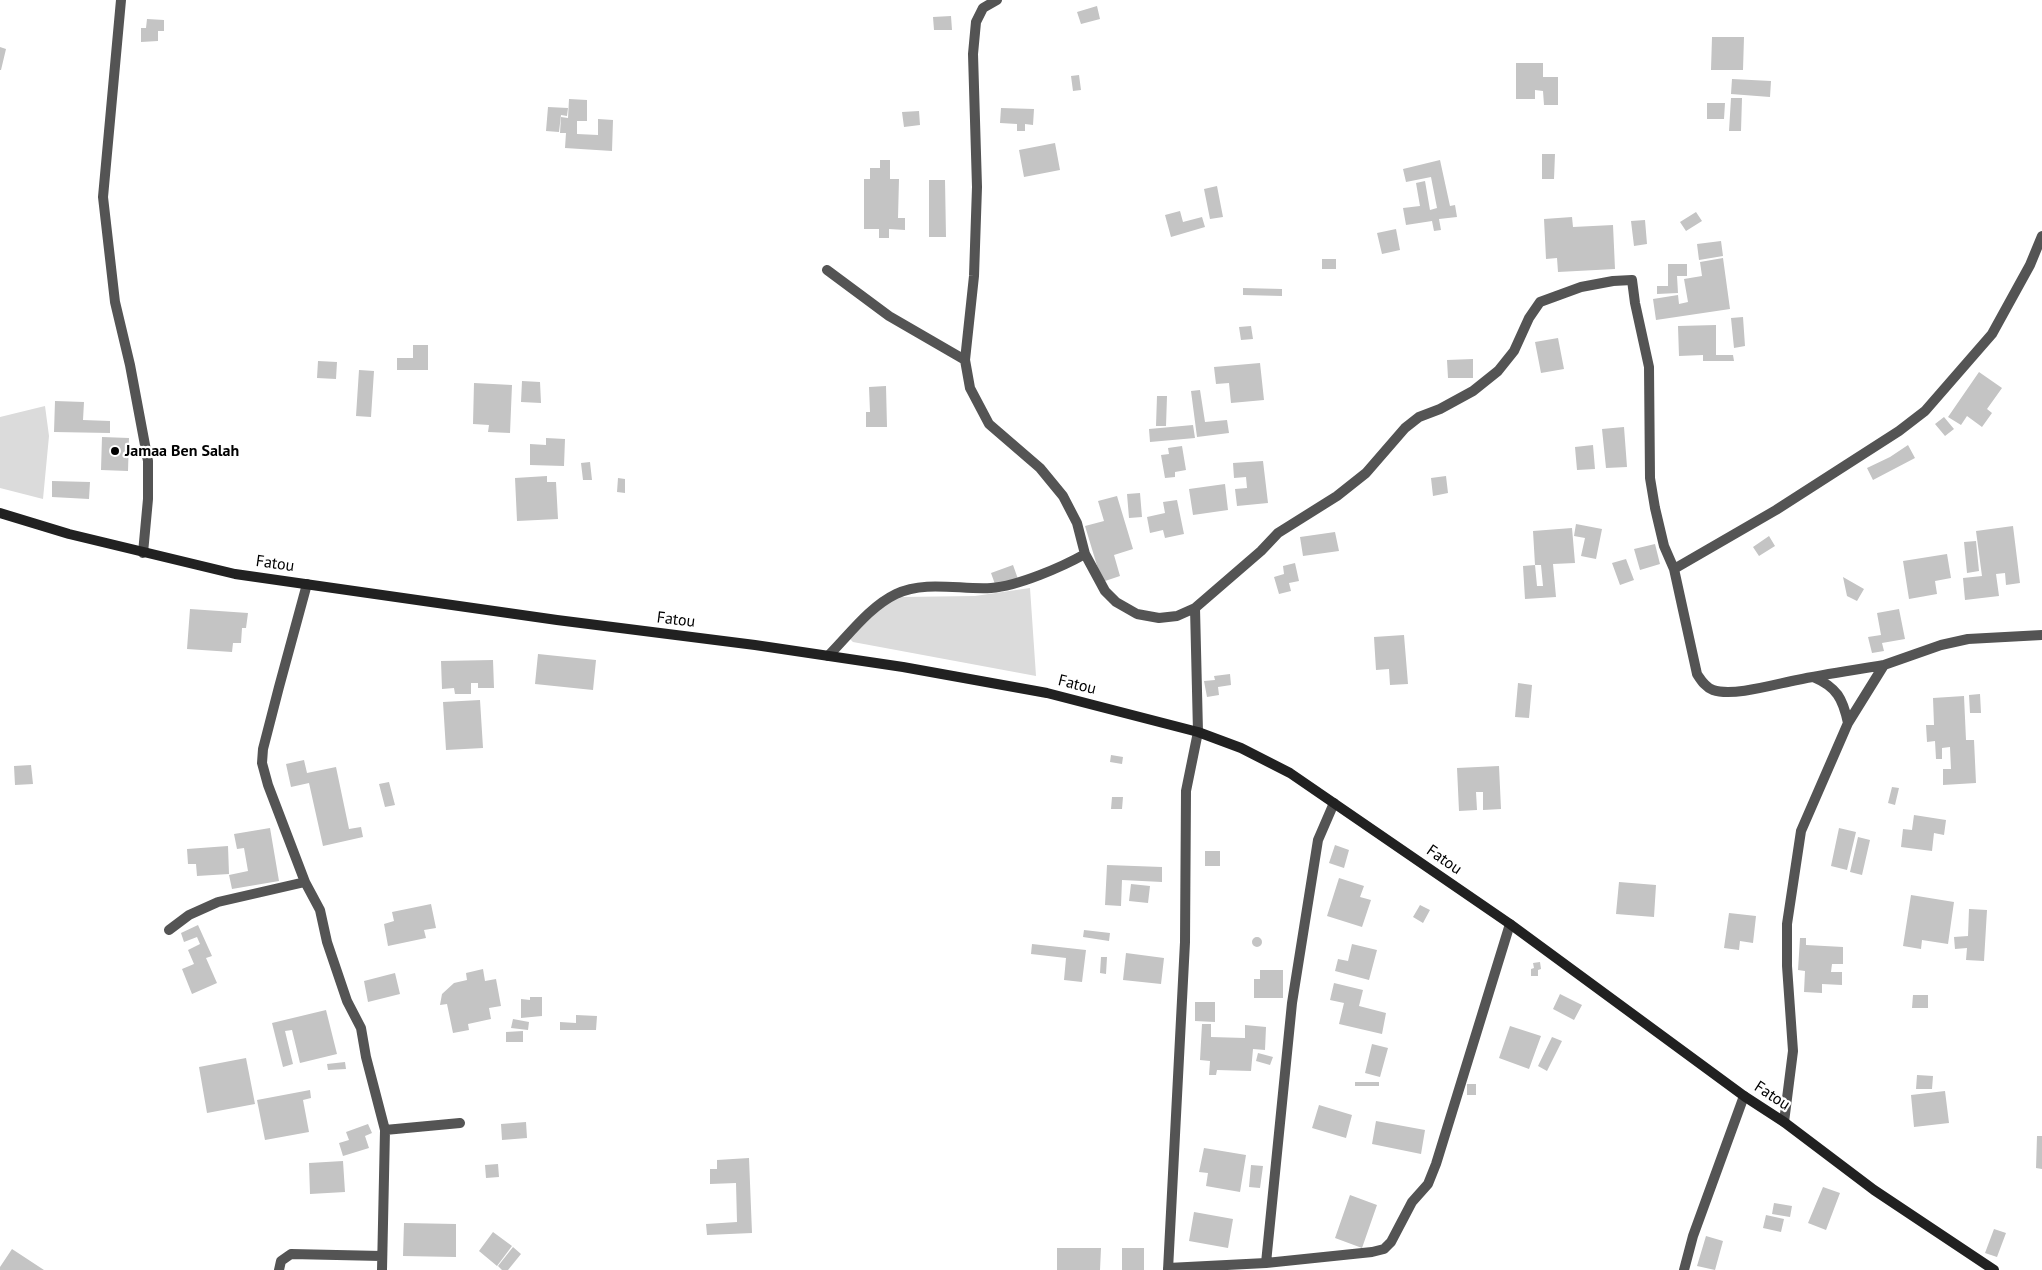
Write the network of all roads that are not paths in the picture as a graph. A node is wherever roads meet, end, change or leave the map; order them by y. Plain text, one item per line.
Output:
1 (121, 0) edge
2 (997, 0) edge
3 (2042, 236) edge
4 (827, 270) dead end
5 (965, 360) junction
6 (0, 513) edge
7 (143, 553) junction
8 (1085, 554) junction
9 (1674, 569) junction
10 (307, 584) junction
11 (1195, 608) junction
12 (2042, 635) edge
13 (828, 656) junction
14 (1884, 665) junction
15 (1813, 677) junction
16 (1848, 723) junction
17 (1198, 732) junction
18 (1334, 803) junction
19 (305, 882) junction
20 (1510, 924) junction
21 (169, 930) dead end
22 (1744, 1096) junction
23 (1784, 1122) junction
24 (460, 1123) dead end
25 (385, 1130) junction
26 (382, 1256) junction
27 (1266, 1263) junction
28 (1979, 1266) edge
29 (1168, 1269) edge
30 (279, 1270) edge
31 (382, 1270) edge
32 (1684, 1270) edge
33 (1994, 1270) edge

1 - 7 street
2 - 5 street
3 - 9 street
4 - 5 street
5 - 8 street
6 - 7 street, Fatou
7 - 10 street, Fatou
8 - 11 street
8 - 13 street
9 - 11 street
9 - 15 street
10 - 13 street, Fatou
10 - 19 street
11 - 17 street
12 - 14 street
13 - 17 street, Fatou
14 - 15 street
14 - 16 street
15 - 16 street
16 - 23 street
17 - 18 street, Fatou
17 - 29 street
18 - 20 street, Fatou
18 - 27 street
19 - 21 street
19 - 25 street
20 - 22 street, Fatou
20 - 27 street
22 - 23 street, Fatou
22 - 32 street
23 - 28 street, Fatou
24 - 25 street
25 - 26 street
26 - 30 street
26 - 31 street
27 - 29 street
28 - 33 street, Fatou

